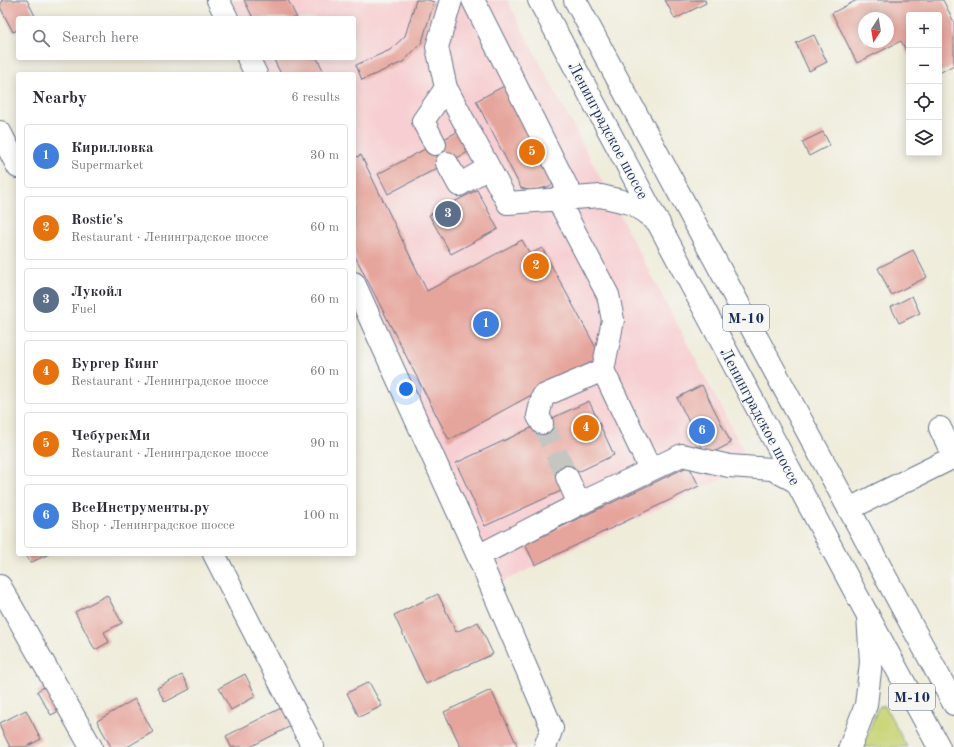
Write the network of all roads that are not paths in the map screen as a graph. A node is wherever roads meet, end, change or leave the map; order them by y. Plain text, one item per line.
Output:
1 (218, 0) edge
2 (451, 0) edge
3 (473, 0) edge
4 (539, 0) edge
5 (575, 0) edge
6 (226, 16) edge
7 (249, 60) edge
8 (255, 72) edge
9 (446, 88) junction
10 (0, 132) edge
11 (435, 144) dead end
12 (16, 163) edge
13 (446, 163) dead end
14 (488, 168) junction
15 (565, 198) junction
16 (659, 223) junction
17 (356, 287) edge
18 (603, 370) junction
19 (542, 423) tunnel mouth
20 (940, 428) dead end
21 (650, 469) junction
22 (567, 477) tunnel mouth
23 (795, 481) junction
24 (579, 504) junction
25 (849, 509) junction
26 (215, 556) edge
27 (478, 556) junction
28 (0, 586) edge
29 (868, 615) junction
30 (954, 704) edge
31 (91, 747) edge
32 (312, 747) edge
33 (545, 747) edge
34 (850, 747) edge
35 (939, 747) edge

1 - 6 main road
2 - 9 main road
3 - 15 main road
4 - 16 main road, Ленинградское шоссе / М-10
5 - 25 main road, Ленинградское шоссе / М-10
7 - 8 main road
9 - 11 main road
9 - 14 main road
10 - 12 main road
13 - 14 main road
14 - 15 main road
15 - 16 main road
15 - 18 main road
16 - 23 main road, Ленинградское шоссе / М-10
17 - 27 main road
18 - 19 main road
18 - 21 main road
20 - 25 main road
21 - 23 main road
21 - 24 main road
22 - 24 main road
23 - 29 main road, Ленинградское шоссе / М-10
24 - 27 main road
25 - 30 main road, Ленинградское шоссе / М-10
26 - 32 main road
27 - 33 main road
28 - 31 main road
29 - 34 main road
29 - 35 main road, Ленинградское шоссе / М-10

